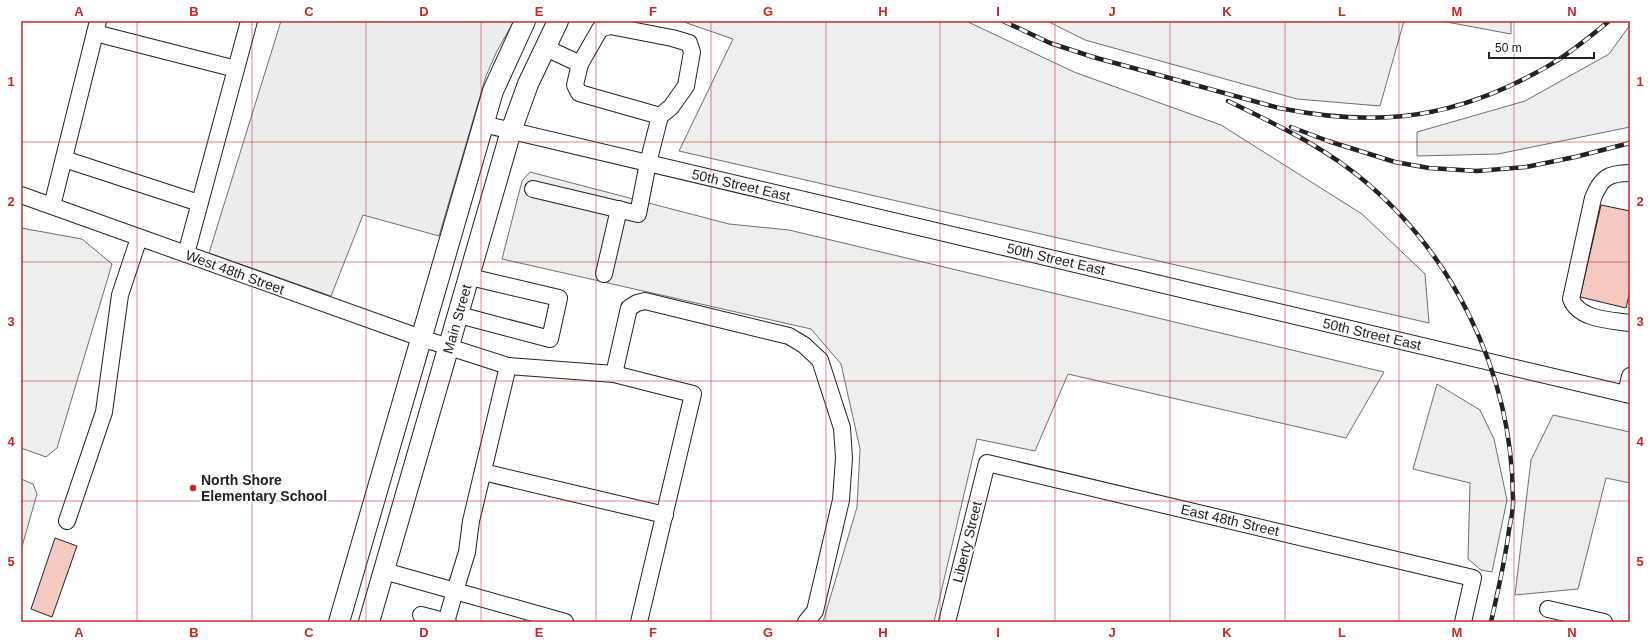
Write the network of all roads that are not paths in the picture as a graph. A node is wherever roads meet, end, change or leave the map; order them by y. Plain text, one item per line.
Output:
1 (249, 21) edge
2 (525, 21) edge
3 (558, 21) edge
4 (96, 27) edge
5 (544, 47) junction
6 (580, 64) junction
7 (236, 69) junction
8 (660, 116) junction
9 (483, 124) junction
10 (512, 131) junction
11 (64, 159) junction
12 (648, 163) junction
13 (1630, 173) edge
14 (532, 190) dead end
15 (21, 195) edge
16 (199, 203) junction
17 (52, 206) junction
18 (619, 209) junction
19 (139, 238) junction
20 (186, 254) junction
21 (604, 274) dead end
22 (470, 277) junction
23 (458, 315) junction
24 (1630, 323) edge
25 (421, 338) junction
26 (449, 348) junction
27 (508, 366) junction
28 (614, 374) junction
29 (1630, 376) edge
30 (1628, 394) edge
31 (987, 463) joint
32 (483, 472) junction
33 (665, 515) junction
34 (67, 521) dead end
35 (384, 571) junction
36 (455, 591) junction
37 (1548, 609) dead end
38 (421, 615) dead end
39 (339, 622) edge
40 (369, 622) edge
41 (447, 622) edge
42 (565, 622) edge
43 (640, 622) edge
44 (806, 622) edge
45 (947, 622) edge
46 (1463, 622) edge
47 (1600, 622) edge

1 - 7 street
2 - 9 main road, Main Street
3 - 5 main road, Main Street
4 - 7 street
4 - 11 street
5 - 6 street
5 - 10 main road, Main Street
6 - 8 street
6 - 8 street
7 - 16 street
8 - 12 street
9 - 10 street, 50th Street East
9 - 25 main road, Main Street
10 - 12 street, 50th Street East
10 - 22 main road, Main Street
11 - 16 street
11 - 17 street
12 - 18 street
12 - 30 street, 50th Street East
13 - 24 street
14 - 18 street
15 - 17 street, West 48th Street
16 - 20 street
17 - 19 street, West 48th Street
18 - 21 street
19 - 20 street, West 48th Street
19 - 34 street
20 - 25 street, West 48th Street
22 - 23 main road, Main Street
22 - 23 street
23 - 26 main road, Main Street
25 - 26 street, West 48th Street
25 - 39 main road, Main Street
26 - 27 street, West 48th Street
26 - 35 main road, Main Street
27 - 28 street, West 48th Street
27 - 32 street
28 - 33 street, West 48th Street
28 - 44 street
29 - 30 street
31 - 45 street, Liberty Street
31 - 46 street, East 48th Street
32 - 33 street
32 - 36 street
33 - 43 street
35 - 36 street
35 - 40 main road, Main Street
36 - 41 street
36 - 42 street
37 - 47 street
38 - 41 street

